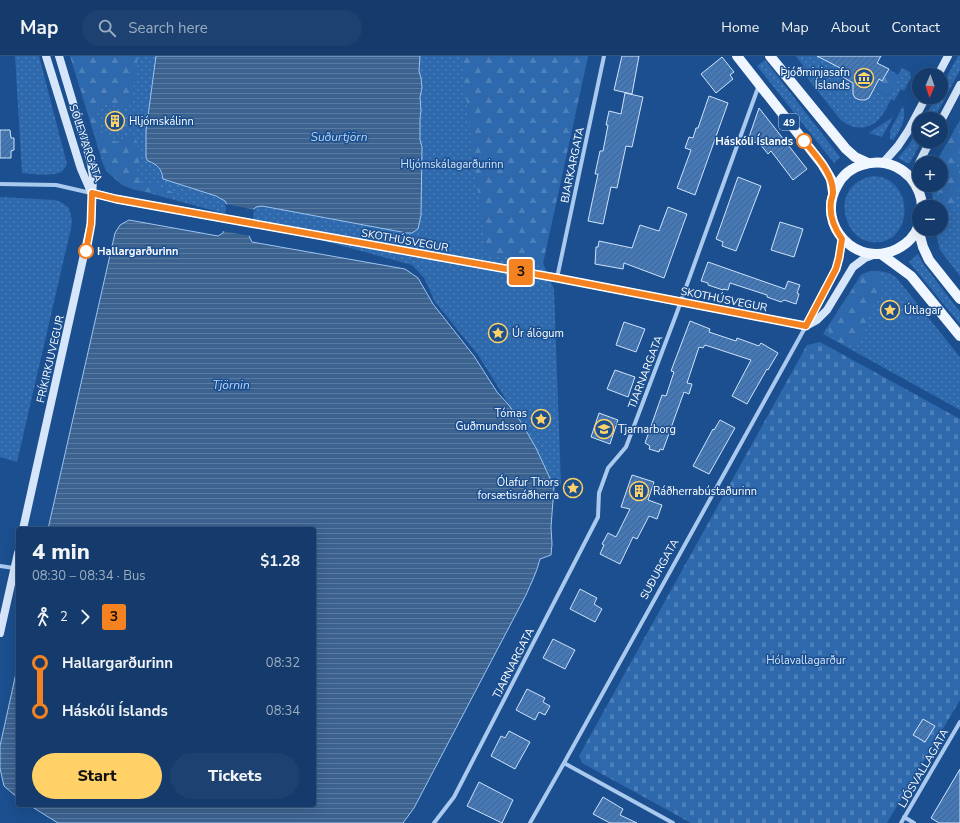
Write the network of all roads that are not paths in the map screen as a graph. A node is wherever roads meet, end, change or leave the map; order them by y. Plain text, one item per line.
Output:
1 (46, 56) edge
2 (59, 56) edge
3 (604, 56) edge
4 (738, 56) edge
5 (770, 56) edge
6 (948, 56) edge
7 (942, 68) edge
8 (759, 83) junction
9 (960, 85) edge
10 (922, 104) edge
11 (946, 112) edge
12 (868, 163) junction
13 (883, 163) junction
14 (912, 179) edge
15 (0, 184) edge
16 (833, 192) junction
17 (92, 193) junction
18 (912, 236) edge
19 (920, 236) edge
20 (842, 239) junction
21 (879, 254) junction
22 (557, 278) junction
23 (960, 299) edge
24 (680, 302) junction
25 (806, 326) junction
26 (960, 336) edge
27 (23, 527) edge
28 (16, 560) edge
29 (0, 566) edge
30 (14, 568) junction
31 (0, 633) edge
32 (960, 722) edge
33 (564, 763) junction
34 (904, 817) junction
35 (434, 823) edge
36 (530, 823) edge
37 (673, 823) edge
38 (901, 823) edge
39 (914, 823) edge

1 - 17 street, SÓLEYJARGATA
2 - 17 street, SÓLEYJARGATA
3 - 22 street, BJARKARGATA
4 - 8 main road, 49
5 - 12 main road, 49
6 - 7 street
8 - 16 main road, 49
8 - 24 street, TJARNARGATA
9 - 11 street
10 - 13 street
12 - 13 main road, 49
12 - 16 main road, 49
13 - 14 main road, 49
15 - 17 street, SKOTHÚSVEGUR
16 - 20 main road, 49
17 - 22 street, SKOTHÚSVEGUR
17 - 27 street, FRÍKIRKJUVEGUR
18 - 21 main road
19 - 23 main road
20 - 21 main road, 49
20 - 25 street, SUÐURGATA
21 - 25 street, SUÐURGATA
21 - 26 main road, 49
22 - 24 street, SKOTHÚSVEGUR
24 - 25 street, SKOTHÚSVEGUR
24 - 35 street, TJARNARGATA
25 - 33 street, SUÐURGATA
28 - 30 street
29 - 30 street
30 - 31 street
32 - 34 street, LJÓSVALLAGATA
33 - 36 street, SUÐURGATA
33 - 37 street
34 - 38 street, LJÓSVALLAGATA
34 - 39 street

